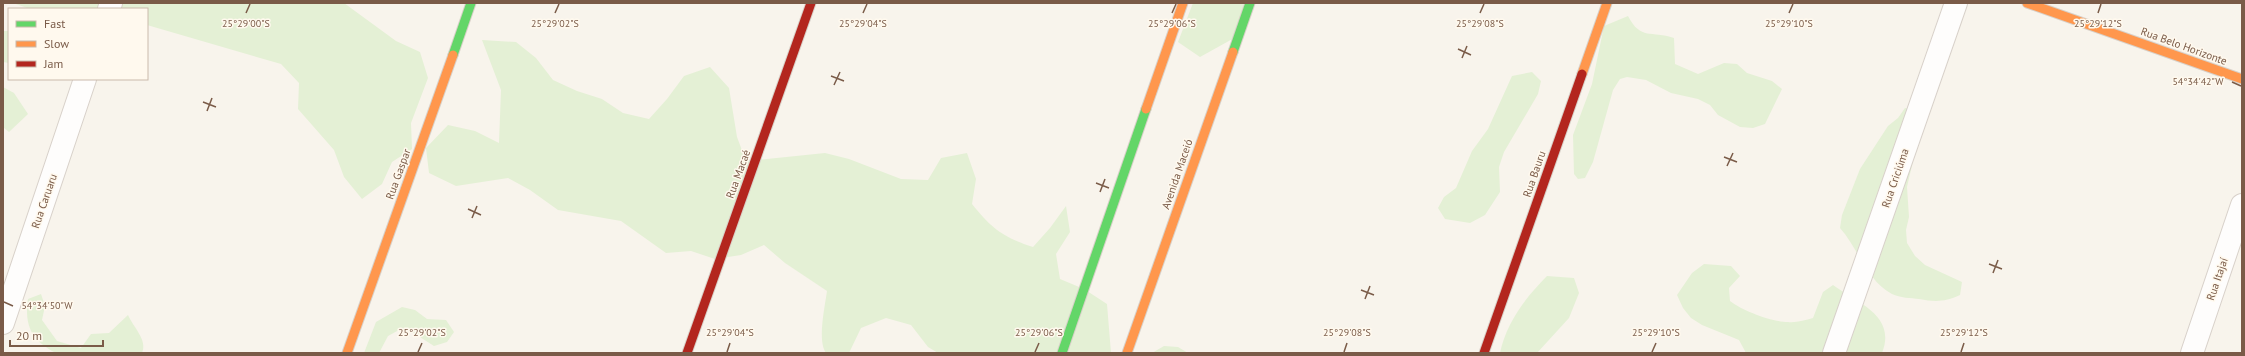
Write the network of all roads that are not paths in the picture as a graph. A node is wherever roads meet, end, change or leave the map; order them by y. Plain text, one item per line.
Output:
1 (471, 3) edge
2 (811, 3) edge
3 (1183, 3) edge
4 (1250, 3) edge
5 (1607, 3) edge
6 (1956, 3) edge
7 (2027, 3) edge
8 (2242, 79) edge
9 (85, 80) edge
10 (2242, 205) edge
11 (3, 323) edge
12 (347, 353) edge
13 (687, 353) edge
14 (1062, 353) edge
15 (1126, 353) edge
16 (1484, 353) edge
17 (1834, 353) edge
18 (2192, 353) edge

1 - 12 street, Rua Gaspar
2 - 13 street, Rua Macaé
3 - 14 street
4 - 15 street, Avenida Maceió
5 - 16 street, Rua Bauru
6 - 17 street, Rua Criciúma
7 - 8 street, Rua Belo Horizonte
9 - 11 street, Rua Caruaru
10 - 18 street, Rua Itajaí

